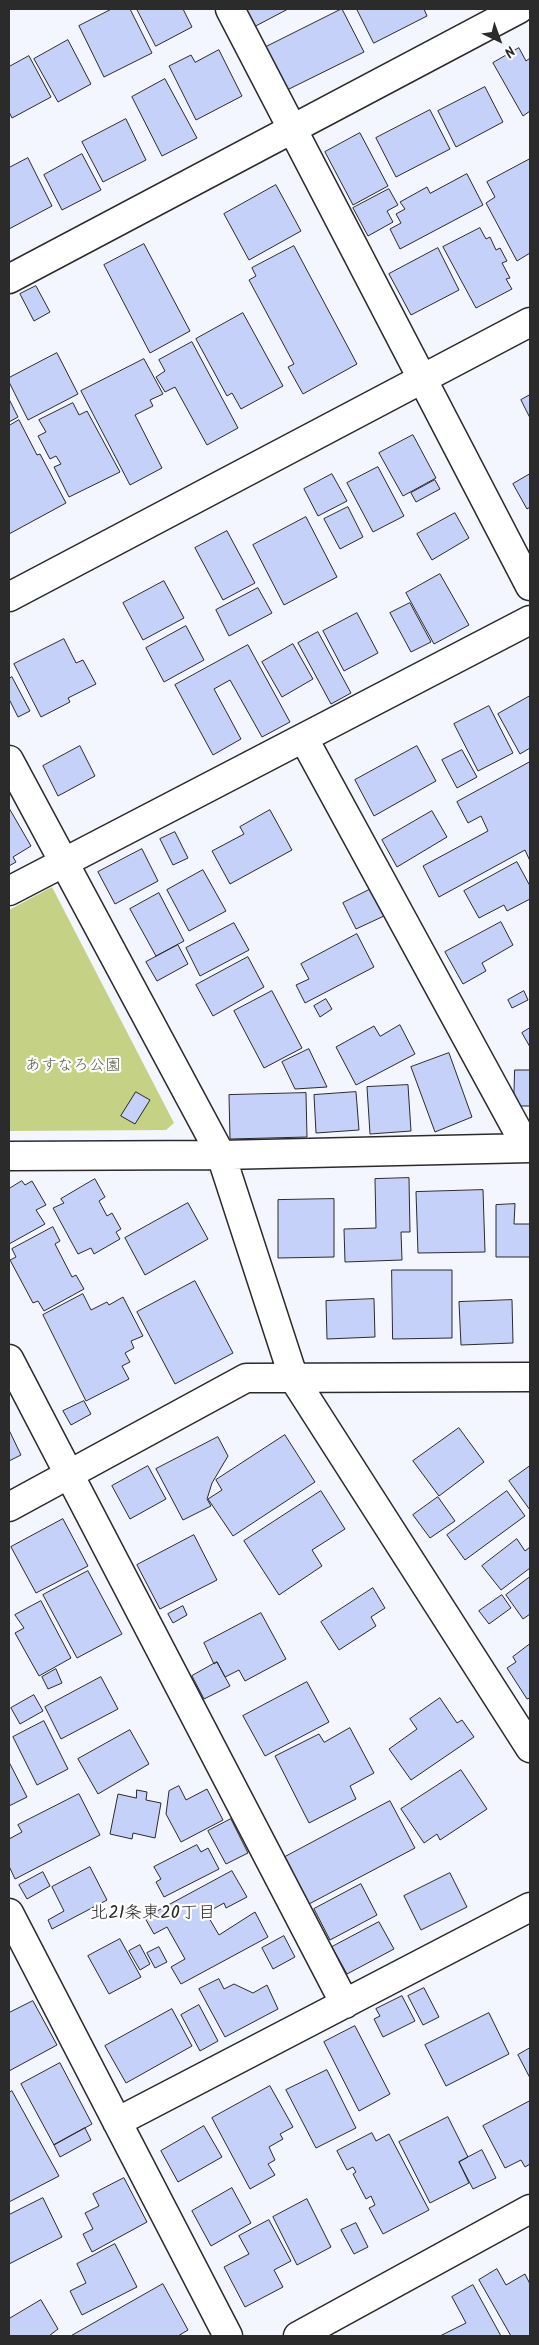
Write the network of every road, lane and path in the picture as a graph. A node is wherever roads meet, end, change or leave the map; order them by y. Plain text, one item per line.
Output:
1 (230, 9) edge
2 (519, 9) edge
3 (292, 130) junction
4 (9, 279) edge
5 (530, 322) edge
6 (423, 379) junction
7 (530, 586) edge
8 (9, 597) edge
9 (530, 620) edge
10 (304, 739) junction
11 (9, 760) edge
12 (62, 862) junction
13 (9, 891) edge
14 (529, 1148) edge
15 (221, 1155) junction
16 (9, 1156) edge
17 (9, 1359) edge
18 (530, 1377) edge
19 (294, 1379) junction
20 (69, 1476) junction
21 (9, 1507) edge
22 (530, 1748) edge
23 (530, 1907) edge
24 (9, 1913) edge
25 (345, 2004) junction
26 (117, 2122) junction
27 (530, 2209) edge
28 (228, 2336) edge
29 (298, 2336) edge

1 - 3 street
2 - 3 street
3 - 4 street
3 - 6 street
5 - 6 street
6 - 7 street
6 - 8 street
9 - 10 street
10 - 12 street
10 - 14 street
11 - 12 street
12 - 13 street
12 - 15 street
14 - 15 street
15 - 16 street
15 - 19 street
17 - 20 street
18 - 19 street
19 - 20 street
19 - 22 street
20 - 21 street
20 - 25 street
23 - 25 street
24 - 26 street
25 - 26 street
26 - 28 street
27 - 29 street

